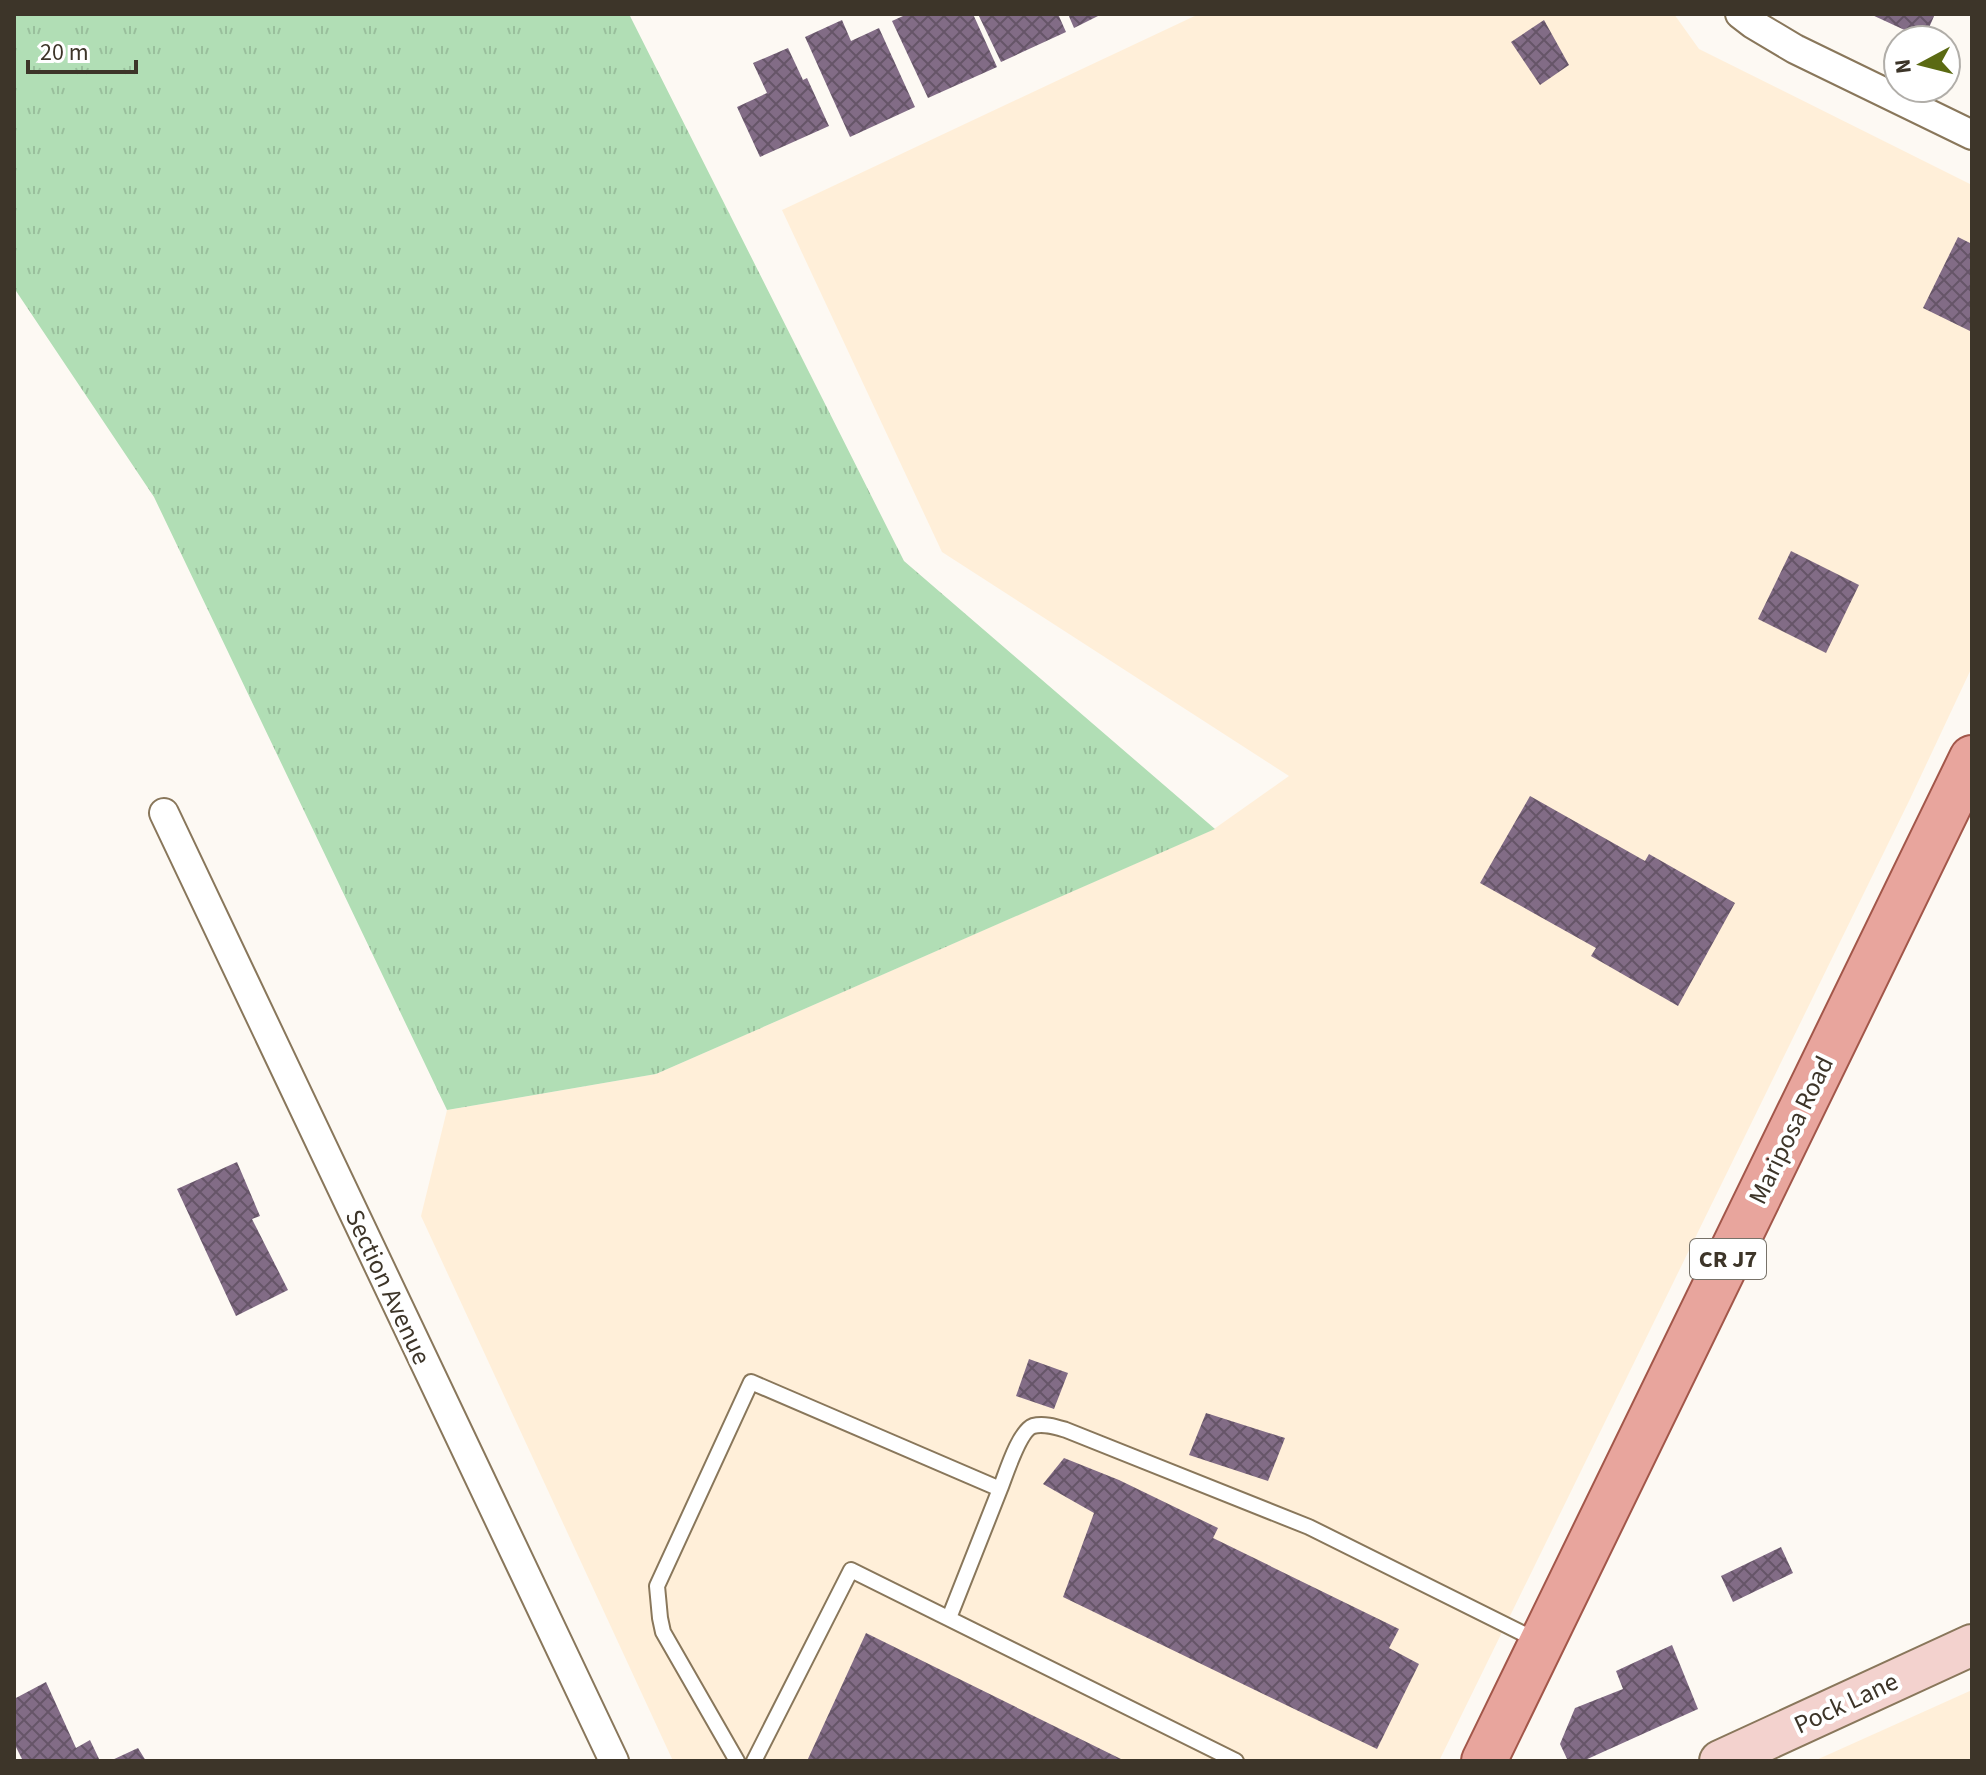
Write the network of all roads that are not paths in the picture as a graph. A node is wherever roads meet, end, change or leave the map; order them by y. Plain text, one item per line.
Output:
1 (1740, 14) edge
2 (1972, 135) edge
3 (1972, 758) edge
4 (164, 813) dead end
5 (1000, 1489) junction
6 (949, 1618) junction
7 (1542, 1643) junction
8 (1972, 1645) edge
9 (614, 1761) edge
10 (737, 1761) edge
11 (754, 1761) edge
12 (1236, 1761) edge
13 (1484, 1761) edge
14 (1720, 1761) edge

1 - 2 street
3 - 7 main road, Mariposa Road / CR J7
4 - 9 street, Section Avenue
5 - 6 lane
5 - 7 lane
5 - 10 lane
6 - 11 lane
6 - 12 lane
7 - 13 main road, Mariposa Road / CR J7
8 - 14 street, Pock Lane

